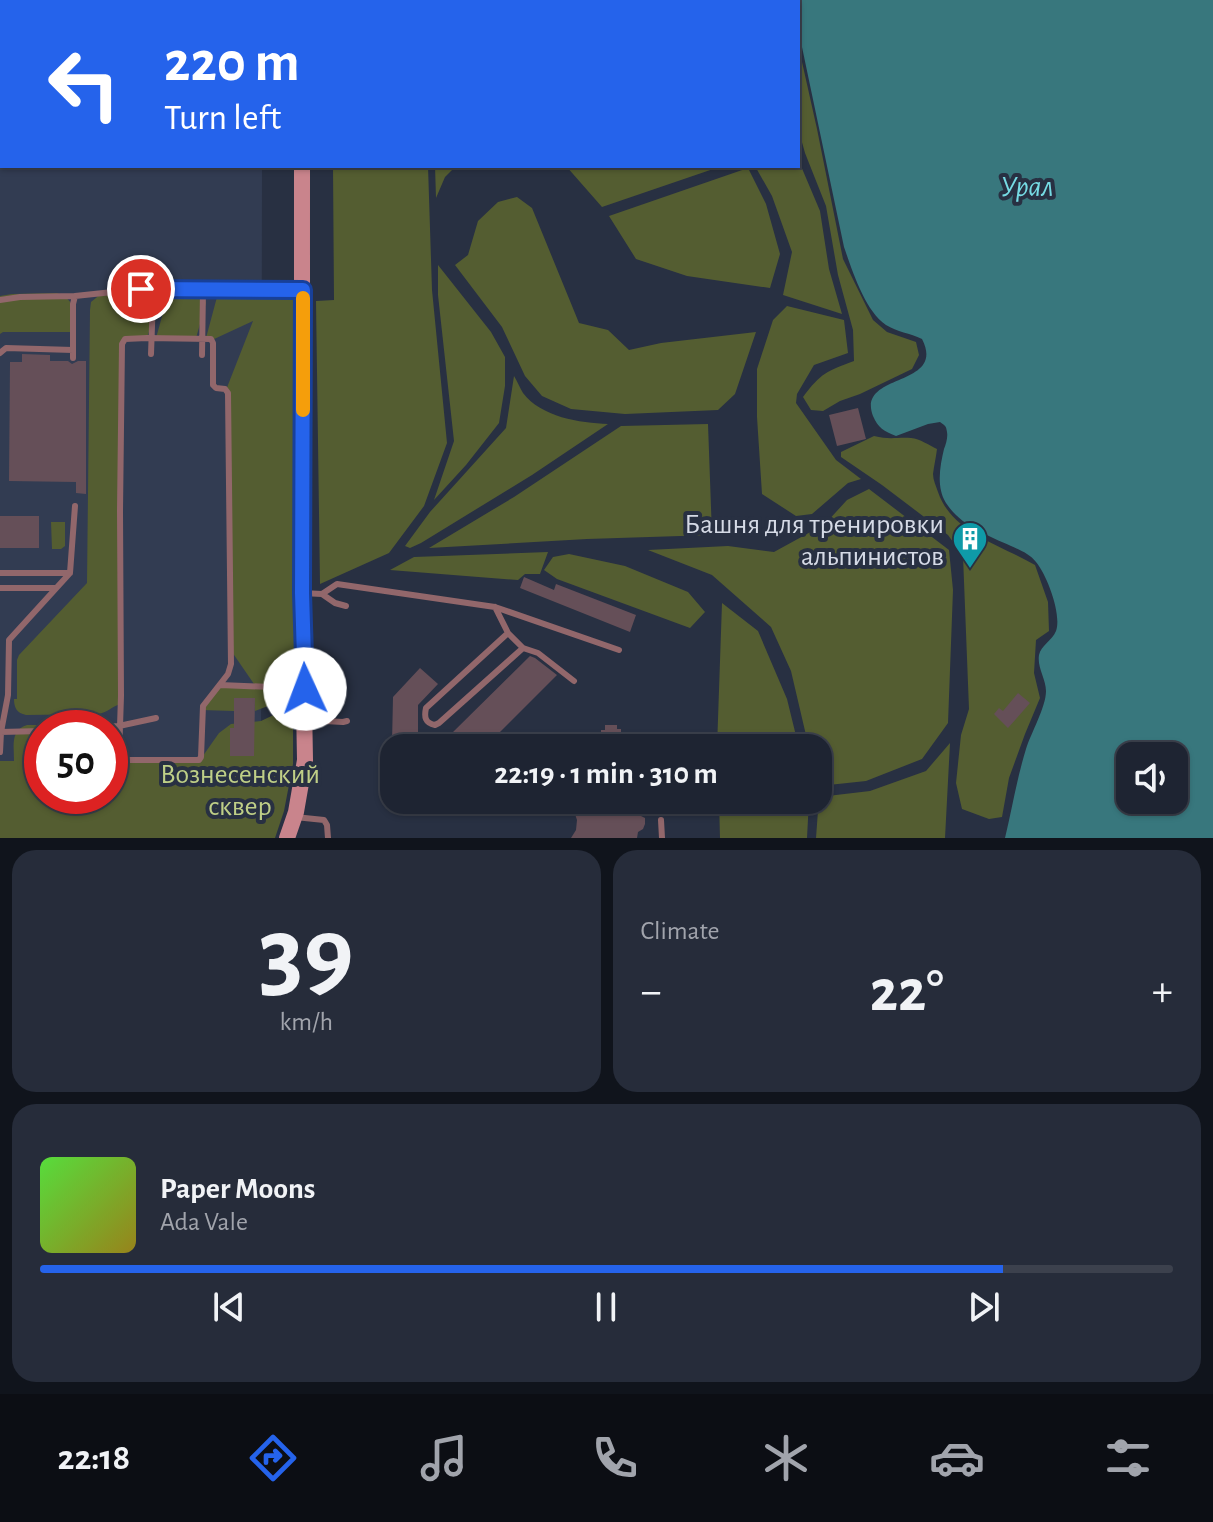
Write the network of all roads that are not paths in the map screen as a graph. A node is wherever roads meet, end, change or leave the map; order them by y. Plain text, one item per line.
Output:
1 (302, 168) edge
2 (161, 289) junction
3 (203, 290) junction
4 (303, 290) junction
5 (75, 296) junction
6 (0, 300) edge
7 (151, 338) junction
8 (202, 338) junction
9 (0, 353) edge
10 (151, 354) dead end
11 (202, 355) dead end
12 (75, 506) dead end
13 (0, 573) edge
14 (70, 573) junction
15 (0, 588) edge
16 (56, 588) junction
17 (302, 593) junction
18 (322, 594) junction
19 (346, 606) dead end
20 (495, 607) junction
21 (508, 633) junction
22 (523, 648) junction
23 (619, 650) dead end
24 (304, 669) junction
25 (574, 681) dead end
26 (220, 685) junction
27 (0, 687) edge
28 (9, 687) junction
29 (271, 687) junction
30 (120, 710) edge
31 (306, 715) junction
32 (156, 718) dead end
33 (347, 721) dead end
34 (128, 724) edge
35 (24, 731) edge
36 (1, 732) edge
37 (0, 752) edge
38 (128, 760) edge
39 (294, 817) junction
40 (661, 820) dead end
41 (287, 838) edge
42 (328, 838) edge
43 (662, 838) edge

1 - 4 main road
2 - 3 lane
2 - 5 lane
2 - 7 lane
3 - 4 lane
3 - 8 lane
4 - 17 main road
5 - 6 lane
5 - 9 lane
7 - 8 lane
7 - 10 lane
7 - 30 lane
8 - 11 lane
8 - 26 lane
12 - 14 lane
13 - 14 lane
14 - 16 lane
15 - 16 lane
16 - 28 lane
17 - 18 lane
17 - 24 main road
18 - 19 lane
18 - 20 lane
20 - 21 lane
20 - 23 lane
21 - 22 lane
21 - 22 lane
22 - 25 lane
24 - 29 lane
24 - 31 main road
26 - 29 lane
26 - 38 lane
27 - 28 lane
28 - 36 lane
29 - 31 lane
31 - 33 lane
31 - 39 main road
32 - 34 lane
35 - 36 lane
36 - 37 lane
39 - 41 main road
39 - 42 lane
40 - 43 lane

